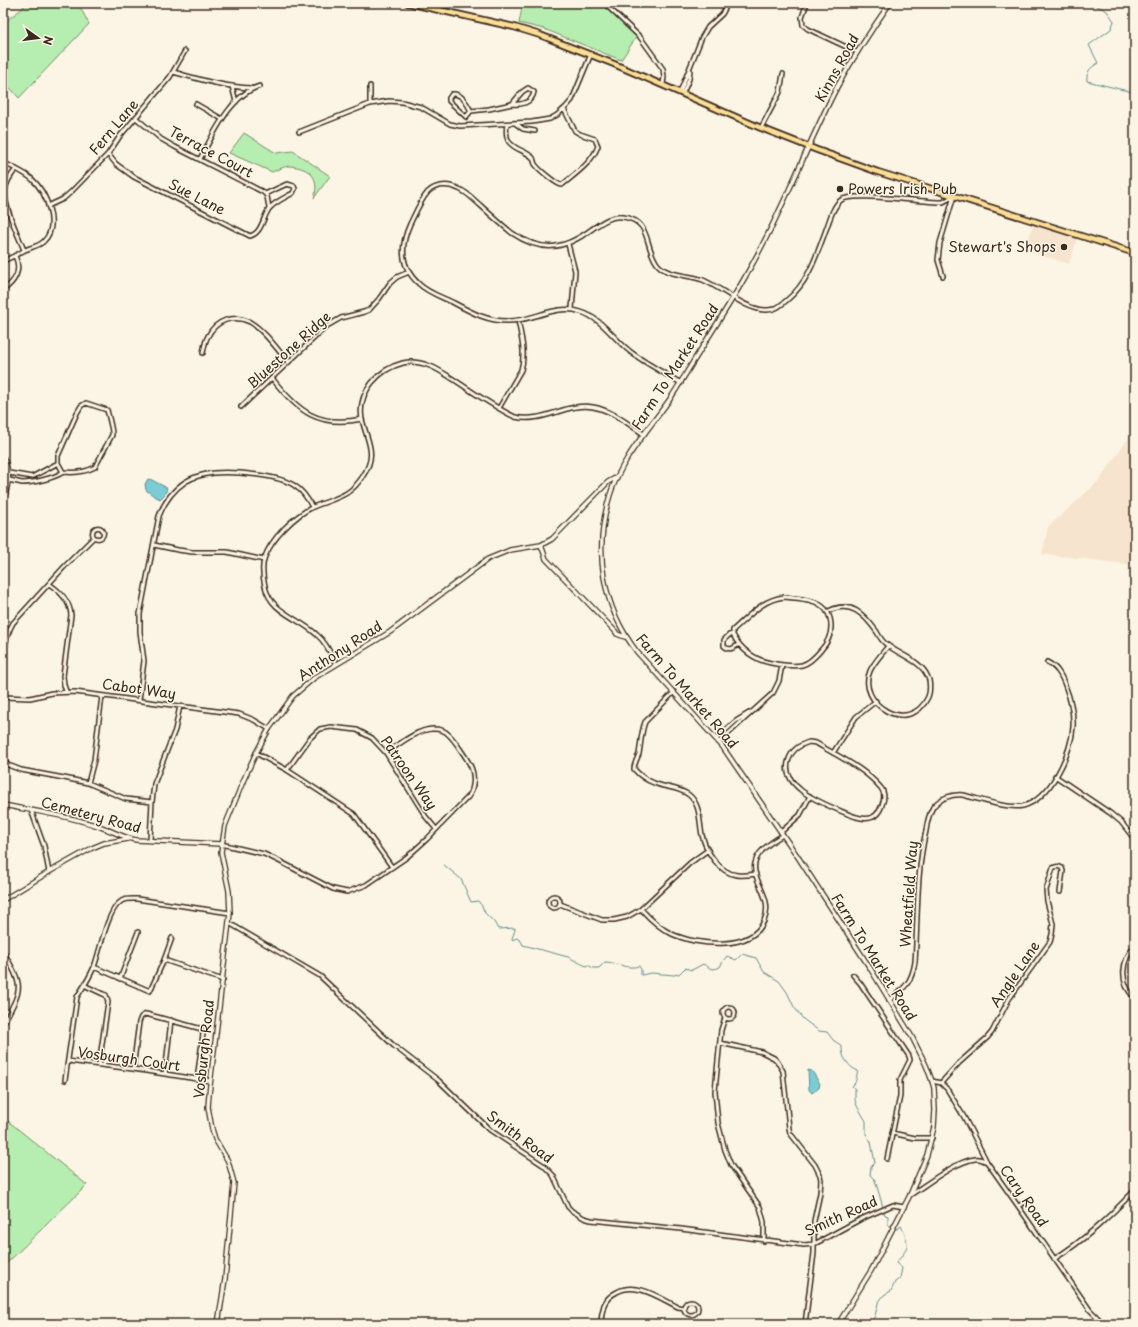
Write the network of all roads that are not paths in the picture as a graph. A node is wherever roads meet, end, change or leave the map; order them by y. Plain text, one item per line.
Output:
1 (229, 3) edge
2 (251, 3) edge
3 (408, 3) edge
4 (605, 3) edge
5 (728, 3) edge
6 (807, 3) edge
7 (890, 3) edge
8 (185, 51) dead end
9 (857, 52) junction
10 (591, 54) junction
11 (173, 72) junction
12 (783, 74) dead end
13 (663, 84) junction
14 (232, 86) junction
15 (260, 86) dead end
16 (370, 86) dead end
17 (251, 88) junction
18 (681, 93) junction
19 (236, 102) junction
20 (196, 104) dead end
21 (370, 104) junction
22 (512, 104) junction
23 (564, 109) junction
24 (472, 111) junction
25 (136, 118) junction
26 (222, 119) junction
27 (515, 123) junction
28 (507, 124) junction
29 (761, 128) junction
30 (535, 131) dead end
31 (299, 132) dead end
32 (809, 146) junction
33 (108, 154) junction
34 (200, 159) junction
35 (3, 162) edge
36 (16, 169) junction
37 (265, 194) junction
38 (954, 196) junction
39 (48, 206) junction
40 (269, 208) junction
41 (568, 244) junction
42 (24, 250) junction
43 (1135, 253) edge
44 (15, 256) junction
45 (3, 261) edge
46 (409, 272) junction
47 (943, 276) dead end
48 (3, 290) edge
49 (733, 297) junction
50 (572, 309) junction
51 (518, 320) junction
52 (203, 353) dead end
53 (288, 362) junction
54 (272, 378) junction
55 (681, 383) junction
56 (241, 407) dead end
57 (499, 408) junction
58 (362, 419) junction
59 (644, 434) junction
60 (3, 457) edge
61 (58, 463) junction
62 (63, 472) junction
63 (9, 473) junction
64 (617, 477) junction
65 (9, 480) junction
66 (3, 503) edge
67 (312, 508) junction
68 (94, 537) dead end
69 (154, 545) junction
70 (541, 545) junction
71 (264, 560) junction
72 (49, 584) junction
73 (827, 612) junction
74 (733, 634) junction
75 (626, 637) junction
76 (739, 644) junction
77 (888, 646) junction
78 (1047, 662) dead end
79 (336, 664) junction
80 (782, 665) junction
81 (3, 674) edge
82 (66, 691) junction
83 (674, 692) junction
84 (102, 696) junction
85 (3, 697) edge
86 (139, 700) junction
87 (876, 701) junction
88 (180, 706) junction
89 (269, 729) junction
90 (717, 741) junction
91 (256, 753) junction
92 (386, 753) junction
93 (833, 753) junction
94 (3, 759) edge
95 (287, 770) junction
96 (1055, 776) junction
97 (88, 783) junction
98 (810, 796) junction
99 (152, 802) junction
100 (3, 805) edge
101 (30, 810) junction
102 (436, 830) junction
103 (782, 834) junction
104 (130, 839) junction
105 (150, 840) junction
106 (1135, 840) edge
107 (221, 844) junction
108 (708, 850) junction
109 (392, 867) junction
110 (49, 872) junction
111 (756, 874) junction
112 (1060, 892) dead end
113 (3, 900) edge
114 (560, 904) junction
115 (641, 909) junction
116 (230, 913) junction
117 (229, 923) junction
118 (138, 932) dead end
119 (172, 938) dead end
120 (1135, 946) edge
121 (3, 950) edge
122 (164, 960) junction
123 (94, 967) junction
124 (853, 975) dead end
125 (120, 979) junction
126 (223, 980) junction
127 (86, 986) junction
128 (1135, 998) edge
129 (889, 1000) junction
130 (725, 1018) junction
131 (171, 1020) junction
132 (3, 1024) edge
133 (720, 1043) junction
134 (68, 1061) junction
135 (99, 1065) junction
136 (134, 1069) junction
137 (165, 1074) junction
138 (65, 1080) dead end
139 (197, 1080) junction
140 (932, 1081) junction
141 (210, 1082) junction
142 (941, 1083) junction
143 (892, 1133) junction
144 (932, 1138) junction
145 (887, 1159) dead end
146 (987, 1162) junction
147 (1135, 1190) edge
148 (910, 1196) junction
149 (1028, 1201) dead end
150 (1018, 1206) junction
151 (904, 1207) junction
152 (764, 1241) junction
153 (814, 1244) junction
154 (1054, 1259) junction
155 (684, 1308) junction
156 (218, 1324) edge
157 (601, 1324) edge
158 (805, 1324) edge
159 (838, 1324) edge
160 (1104, 1324) edge

1 - 2 street
3 - 10 main road
4 - 13 street
5 - 18 street
6 - 9 street
7 - 9 street, Kinns Road
8 - 11 street, Fern Lane
9 - 32 street, Kinns Road
10 - 13 main road
10 - 23 street
11 - 14 street
11 - 25 street, Fern Lane
12 - 29 street
13 - 18 main road
14 - 17 street
14 - 19 street
15 - 17 street
16 - 21 street
17 - 19 street
18 - 29 main road
19 - 26 street
20 - 26 street
21 - 28 street
21 - 31 street
22 - 22 street
22 - 24 street
23 - 27 street
23 - 28 street
24 - 24 street
25 - 33 street, Fern Lane
25 - 34 street, Terrace Court
26 - 34 street
27 - 28 street
27 - 30 street
29 - 32 main road
32 - 38 main road
32 - 49 street, Farm To Market Road
33 - 39 street, Fern Lane
33 - 40 street, Sue Lane
34 - 37 street, Terrace Court
35 - 36 street
36 - 39 street
36 - 42 street
37 - 40 street
37 - 40 street
38 - 43 main road
38 - 47 street
38 - 49 street
39 - 42 street
41 - 46 street
41 - 49 street
41 - 50 street
42 - 44 street
44 - 45 street
44 - 48 street
46 - 51 street
46 - 53 street, Bluestone Ridge
49 - 55 street, Farm To Market Road
50 - 51 street
50 - 55 street
51 - 57 street
52 - 53 street
53 - 54 street, Bluestone Ridge
54 - 56 street, Bluestone Ridge
54 - 58 street
55 - 59 street, Farm To Market Road
57 - 58 street
57 - 59 street
58 - 67 street
59 - 64 street, Farm To Market Road
60 - 63 street
61 - 62 street
61 - 62 street
61 - 63 street
62 - 65 street
63 - 65 street
64 - 70 street, Anthony Road
64 - 75 street, Farm To Market Road
65 - 66 street
67 - 69 street
67 - 71 street
68 - 72 street
69 - 71 street
69 - 86 street
70 - 75 street
70 - 79 street, Anthony Road
71 - 79 street
72 - 81 street
72 - 82 street
73 - 74 street
73 - 77 street
73 - 80 street
74 - 76 street
74 - 76 street
75 - 83 street, Farm To Market Road
76 - 80 street
77 - 87 street
77 - 87 street
78 - 96 street, Wheatfield Way
79 - 89 street, Anthony Road
80 - 90 street
82 - 84 street, Cabot Way
82 - 85 street, Cabot Way
83 - 90 street, Farm To Market Road
83 - 108 street
84 - 86 street, Cabot Way
84 - 97 street
86 - 88 street, Cabot Way
87 - 93 street
88 - 89 street, Cabot Way
88 - 99 street
89 - 91 street, Anthony Road
90 - 103 street, Farm To Market Road
91 - 95 street
91 - 107 street, Anthony Road
92 - 95 street, Patroon Way
92 - 102 street, Patroon Way
92 - 102 street
93 - 98 street
93 - 98 street
94 - 97 street
95 - 109 street
96 - 106 street
96 - 129 street, Wheatfield Way
97 - 99 street
98 - 103 street
99 - 105 street
100 - 101 street, Cemetery Road
101 - 104 street, Cemetery Road
101 - 110 street
102 - 109 street
103 - 111 street
103 - 129 street, Farm To Market Road
104 - 105 street, Cemetery Road
104 - 110 street
105 - 107 street, Cemetery Road
107 - 109 street
107 - 116 street, Vosburgh Road
108 - 111 street
108 - 115 street
110 - 113 street
111 - 115 street
112 - 142 street, Angle Lane
114 - 114 street
114 - 115 street
116 - 117 street, Vosburgh Road
116 - 123 street, Vosburgh Court
117 - 126 street, Vosburgh Road
117 - 152 street, Smith Road
118 - 125 street
119 - 122 street
120 - 128 street
121 - 132 street
122 - 125 street
122 - 126 street
123 - 125 street
123 - 127 street, Vosburgh Court
124 - 143 street
126 - 141 street, Vosburgh Road
127 - 134 street, Vosburgh Court
127 - 135 street
129 - 140 street, Farm To Market Road
130 - 130 street
130 - 133 street
131 - 136 street
131 - 137 street
131 - 139 street
133 - 152 street
133 - 153 street
134 - 135 street, Vosburgh Court
134 - 138 street, Vosburgh Court
135 - 136 street, Vosburgh Court
136 - 137 street, Vosburgh Court
137 - 139 street, Vosburgh Court
139 - 141 street, Vosburgh Court
140 - 142 street
140 - 144 street, Farm To Market Road
141 - 156 street, Vosburgh Road
142 - 146 street, Cary Road
143 - 144 street
143 - 145 street
144 - 148 street, Farm To Market Road
146 - 148 street
146 - 150 street, Cary Road
147 - 154 street
148 - 151 street, Farm To Market Road
149 - 150 street
150 - 154 street, Cary Road
151 - 153 street, Smith Road
151 - 159 street, Farm To Market Road
152 - 153 street, Smith Road
153 - 158 street
154 - 160 street, Cary Road
155 - 155 street
155 - 157 street

